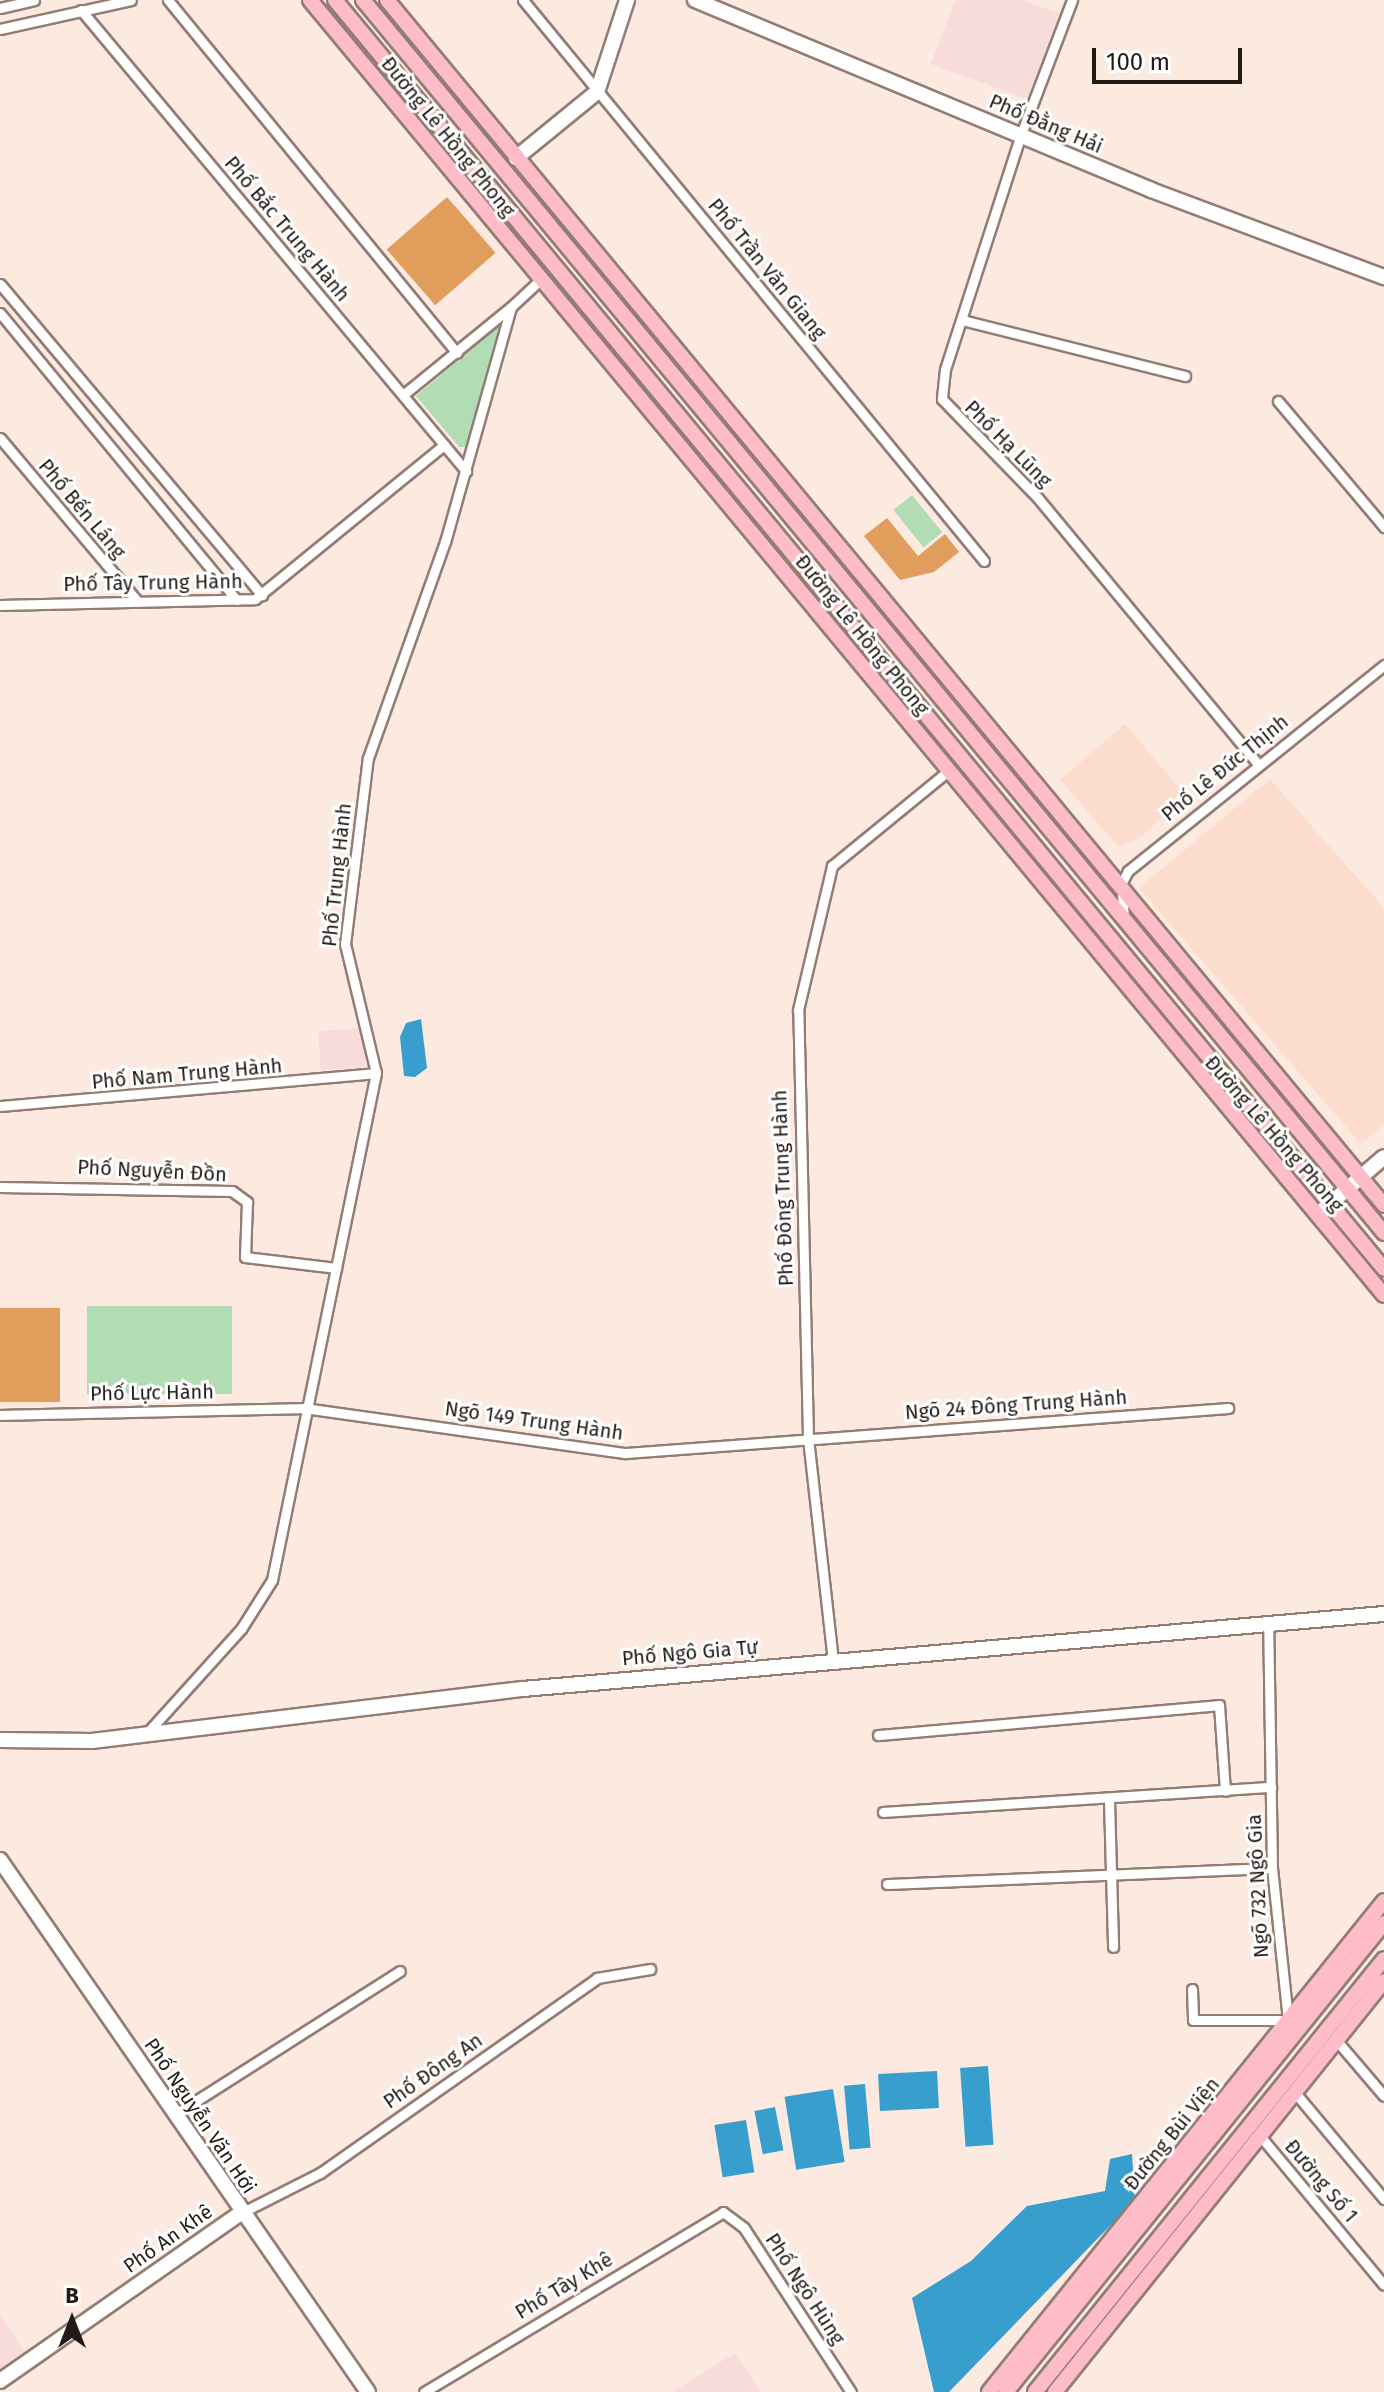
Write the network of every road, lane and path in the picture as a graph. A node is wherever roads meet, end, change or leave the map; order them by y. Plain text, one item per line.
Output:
1 (34, 0) edge
2 (131, 0) edge
3 (168, 0) edge
4 (310, 0) edge
5 (335, 0) edge
6 (363, 0) edge
7 (387, 0) edge
8 (523, 0) edge
9 (627, 0) edge
10 (695, 0) edge
11 (1072, 0) edge
12 (0, 8) edge
13 (81, 10) junction
14 (0, 29) edge
15 (597, 92) junction
16 (1021, 134) junction
17 (516, 158) junction
18 (1384, 277) edge
19 (539, 281) junction
20 (0, 284) edge
21 (511, 307) junction
22 (0, 313) edge
23 (962, 320) junction
24 (665, 336) junction
25 (651, 348) junction
26 (457, 353) junction
27 (634, 359) junction
28 (619, 373) junction
29 (1185, 376) dead end
30 (403, 395) junction
31 (1278, 401) dead end
32 (0, 438) edge
33 (444, 445) junction
34 (466, 471) junction
35 (1384, 527) edge
36 (984, 561) dead end
37 (262, 595) junction
38 (237, 600) junction
39 (138, 602) junction
40 (0, 605) edge
41 (913, 635) junction
42 (897, 647) junction
43 (882, 658) junction
44 (1384, 665) edge
45 (866, 668) junction
46 (1257, 763) junction
47 (947, 772) junction
48 (1121, 884) junction
49 (1124, 917) junction
50 (376, 1073) junction
51 (0, 1106) edge
52 (1384, 1157) edge
53 (1361, 1177) junction
54 (0, 1187) edge
55 (1347, 1189) junction
56 (1384, 1205) edge
57 (1323, 1210) junction
58 (1384, 1233) edge
59 (336, 1268) junction
60 (1384, 1269) edge
61 (1384, 1295) edge
62 (304, 1408) junction
63 (1228, 1408) dead end
64 (0, 1415) edge
65 (808, 1437) junction
66 (1384, 1614) edge
67 (1268, 1622) junction
68 (833, 1661) junction
69 (146, 1734) junction
70 (878, 1735) dead end
71 (0, 1740) edge
72 (1271, 1787) junction
73 (1225, 1791) junction
74 (1109, 1800) junction
75 (883, 1812) dead end
76 (0, 1860) edge
77 (1272, 1868) junction
78 (1110, 1876) junction
79 (887, 1884) dead end
80 (1384, 1901) edge
81 (1384, 1923) edge
82 (1113, 1947) dead end
83 (1384, 1959) edge
84 (650, 1969) dead end
85 (400, 1971) dead end
86 (1384, 1981) edge
87 (1192, 1989) dead end
88 (1288, 2020) junction
89 (1337, 2041) junction
90 (1297, 2095) junction
91 (1384, 2096) edge
92 (177, 2113) junction
93 (1261, 2137) junction
94 (1384, 2199) edge
95 (723, 2212) joint
96 (241, 2213) junction
97 (1384, 2285) edge
98 (0, 2381) edge
99 (368, 2392) edge
100 (424, 2392) edge
101 (851, 2392) edge
102 (989, 2392) edge
103 (1006, 2392) edge
104 (1035, 2392) edge
105 (1055, 2392) edge

1 - 12 street
2 - 13 street
3 - 26 street
4 - 19 main road, Đường Lê Hồng Phong
5 - 27 main road, Đường Lê Hồng Phong
6 - 25 main road, Đường Lê Hồng Phong
7 - 17 main road, Đường Lê Hồng Phong
8 - 15 street, Phố Trần Văn Giang
9 - 15 street
10 - 16 street, Phố Đằng Hải
11 - 16 street, Phố Hạ Lũng
13 - 14 street
13 - 30 street, Phố Bắc Trung Hành
15 - 17 street
15 - 36 street, Phố Trần Văn Giang
16 - 18 street, Phố Đằng Hải
16 - 23 street, Phố Hạ Lũng
17 - 24 main road, Đường Lê Hồng Phong
19 - 21 street
19 - 28 main road, Đường Lê Hồng Phong
20 - 37 street
21 - 26 street
21 - 34 street, Phố Trung Hành
22 - 38 street
23 - 29 street
23 - 46 street, Phố Hạ Lũng
24 - 25 main road
24 - 41 main road, Đường Lê Hồng Phong
25 - 42 main road, Đường Lê Hồng Phong
26 - 30 street
27 - 28 main road
27 - 43 main road, Đường Lê Hồng Phong
28 - 45 main road, Đường Lê Hồng Phong
30 - 33 street, Phố Bắc Trung Hành
31 - 35 street
32 - 39 street, Phố Bến Láng
33 - 34 street, Phố Bắc Trung Hành
33 - 37 street, Phố Tây Trung Hành
34 - 50 street, Phố Trung Hành
37 - 38 street, Phố Tây Trung Hành
38 - 39 street, Phố Tây Trung Hành
39 - 40 street, Phố Tây Trung Hành
41 - 42 main road
41 - 48 main road, Đường Lê Hồng Phong
42 - 43 main road
42 - 49 main road, Đường Lê Hồng Phong
43 - 45 main road
43 - 57 main road, Đường Lê Hồng Phong
44 - 46 street, Phố Lê Đức Thịnh
45 - 47 main road, Đường Lê Hồng Phong
46 - 48 street, Phố Lê Đức Thịnh
47 - 57 main road, Đường Lê Hồng Phong
47 - 65 street, Phố Đông Trung Hành
48 - 49 street
48 - 53 main road, Đường Lê Hồng Phong
49 - 55 main road, Đường Lê Hồng Phong
50 - 51 street, Phố Nam Trung Hành
50 - 59 street, Phố Trung Hành
52 - 53 street
53 - 55 street
53 - 56 main road, Đường Lê Hồng Phong
54 - 59 street, Phố Nguyễn Đồn
55 - 57 street
55 - 58 main road, Đường Lê Hồng Phong
57 - 60 main road, Đường Lê Hồng Phong
57 - 61 main road, Đường Lê Hồng Phong
59 - 62 street, Phố Trung Hành
62 - 64 street, Phố Lực Hành
62 - 65 street, Ngõ 149 Trung Hành
62 - 69 street, Phố Trung Hành
63 - 65 street, Ngõ 24 Đông Trung Hành
65 - 68 street, Phố Đông Trung Hành
66 - 67 street, Phố Ngô Gia Tự
67 - 68 street, Phố Ngô Gia Tự
67 - 72 street, Ngõ 732 Ngô Gia
68 - 69 street, Phố Ngô Gia Tự
69 - 71 street, Phố Ngô Gia Tự
70 - 73 street
72 - 73 street
72 - 77 street, Ngõ 732 Ngô Gia
73 - 74 street
74 - 75 street
74 - 78 street
76 - 92 street, Phố Nguyễn Văn Hới
77 - 78 street
77 - 88 street, Ngõ 732 Ngô Gia
78 - 79 street
78 - 82 street
80 - 88 main road, Đường Bùi Viện
81 - 103 main road, Đường Bùi Viện
83 - 104 main road
84 - 96 street, Phố Đông An
85 - 92 street
86 - 89 main road
87 - 88 street
88 - 102 main road, Đường Bùi Viện
89 - 90 main road
89 - 91 street
90 - 93 main road
90 - 94 street
92 - 96 street, Phố Nguyễn Văn Hới
93 - 97 street, Đường Số 1
93 - 105 main road
95 - 100 street, Phố Tây Khê
95 - 101 street, Phố Ngô Hùng
96 - 98 street, Phố An Khê
96 - 99 street, Phố Nguyễn Văn Hới

